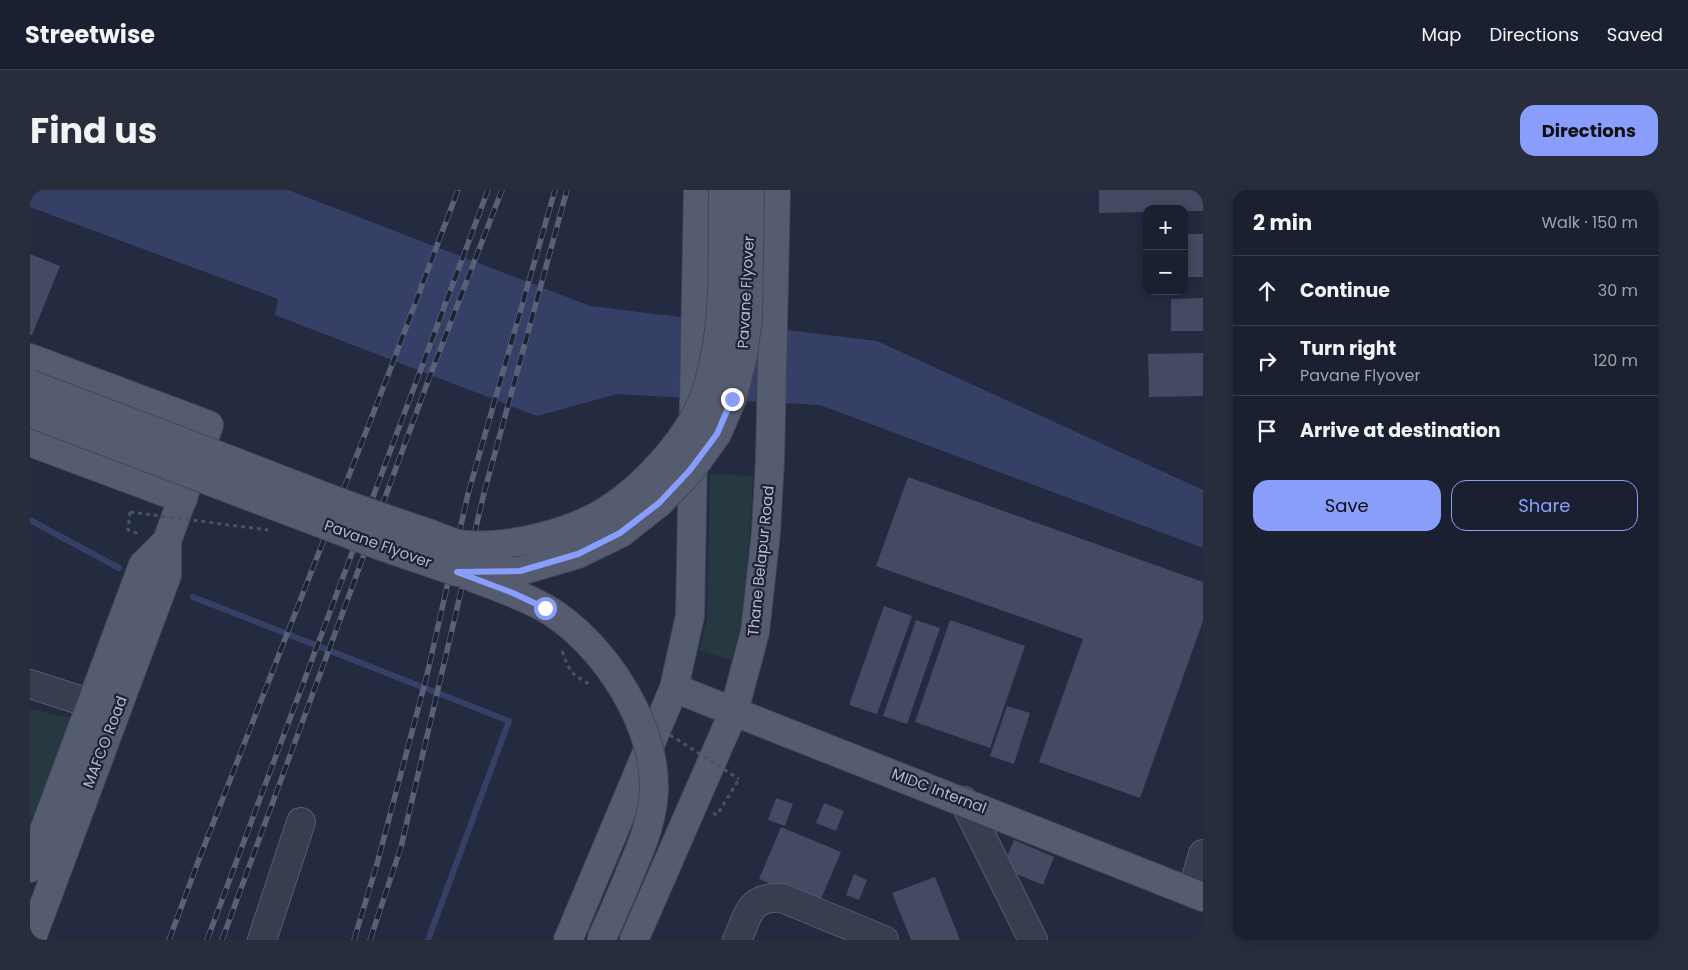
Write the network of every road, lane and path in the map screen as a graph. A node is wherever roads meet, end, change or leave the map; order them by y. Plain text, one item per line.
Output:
1 (698, 190) edge
2 (723, 190) edge
3 (750, 190) edge
4 (776, 190) edge
5 (30, 358) edge
6 (30, 384) edge
7 (30, 413) edge
8 (30, 442) edge
9 (182, 499) junction
10 (128, 530) dead end
11 (275, 531) dead end
12 (167, 541) junction
13 (457, 572) junction
14 (560, 648) dead end
15 (30, 684) edge
16 (674, 688) junction
17 (596, 689) dead end
18 (92, 704) junction
19 (734, 712) junction
20 (668, 734) dead end
21 (964, 801) junction
22 (717, 815) dead end
23 (301, 822) dead end
24 (1203, 854) edge
25 (30, 868) edge
26 (1198, 894) edge
27 (31, 940) edge
28 (262, 940) edge
29 (568, 940) edge
30 (602, 940) edge
31 (634, 940) edge
32 (737, 940) edge
33 (884, 940) edge
34 (1033, 940) edge

1 - 16 main road
2 - 6 main road, Pavane Flyover, bridge
3 - 13 main road, Pavane Flyover, bridge
4 - 19 main road, Thane Belapur Road
5 - 9 main road, MAFCO Road
7 - 13 main road, Pavane Flyover, bridge
8 - 9 main road
9 - 12 main road, MAFCO Road
10 - 11 path, bridge
12 - 18 main road, MAFCO Road
12 - 27 main road, MAFCO Road
13 - 30 main road, bridge
14 - 17 path, bridge
15 - 18 street
16 - 19 main road, MIDC Internal
16 - 29 main road
18 - 25 main road, MAFCO Road
19 - 21 main road, MIDC Internal
19 - 31 main road, Thane Belapur Road
20 - 22 path, bridge
21 - 26 main road, MIDC Internal
21 - 34 street
23 - 28 street
24 - 26 street
32 - 33 street

